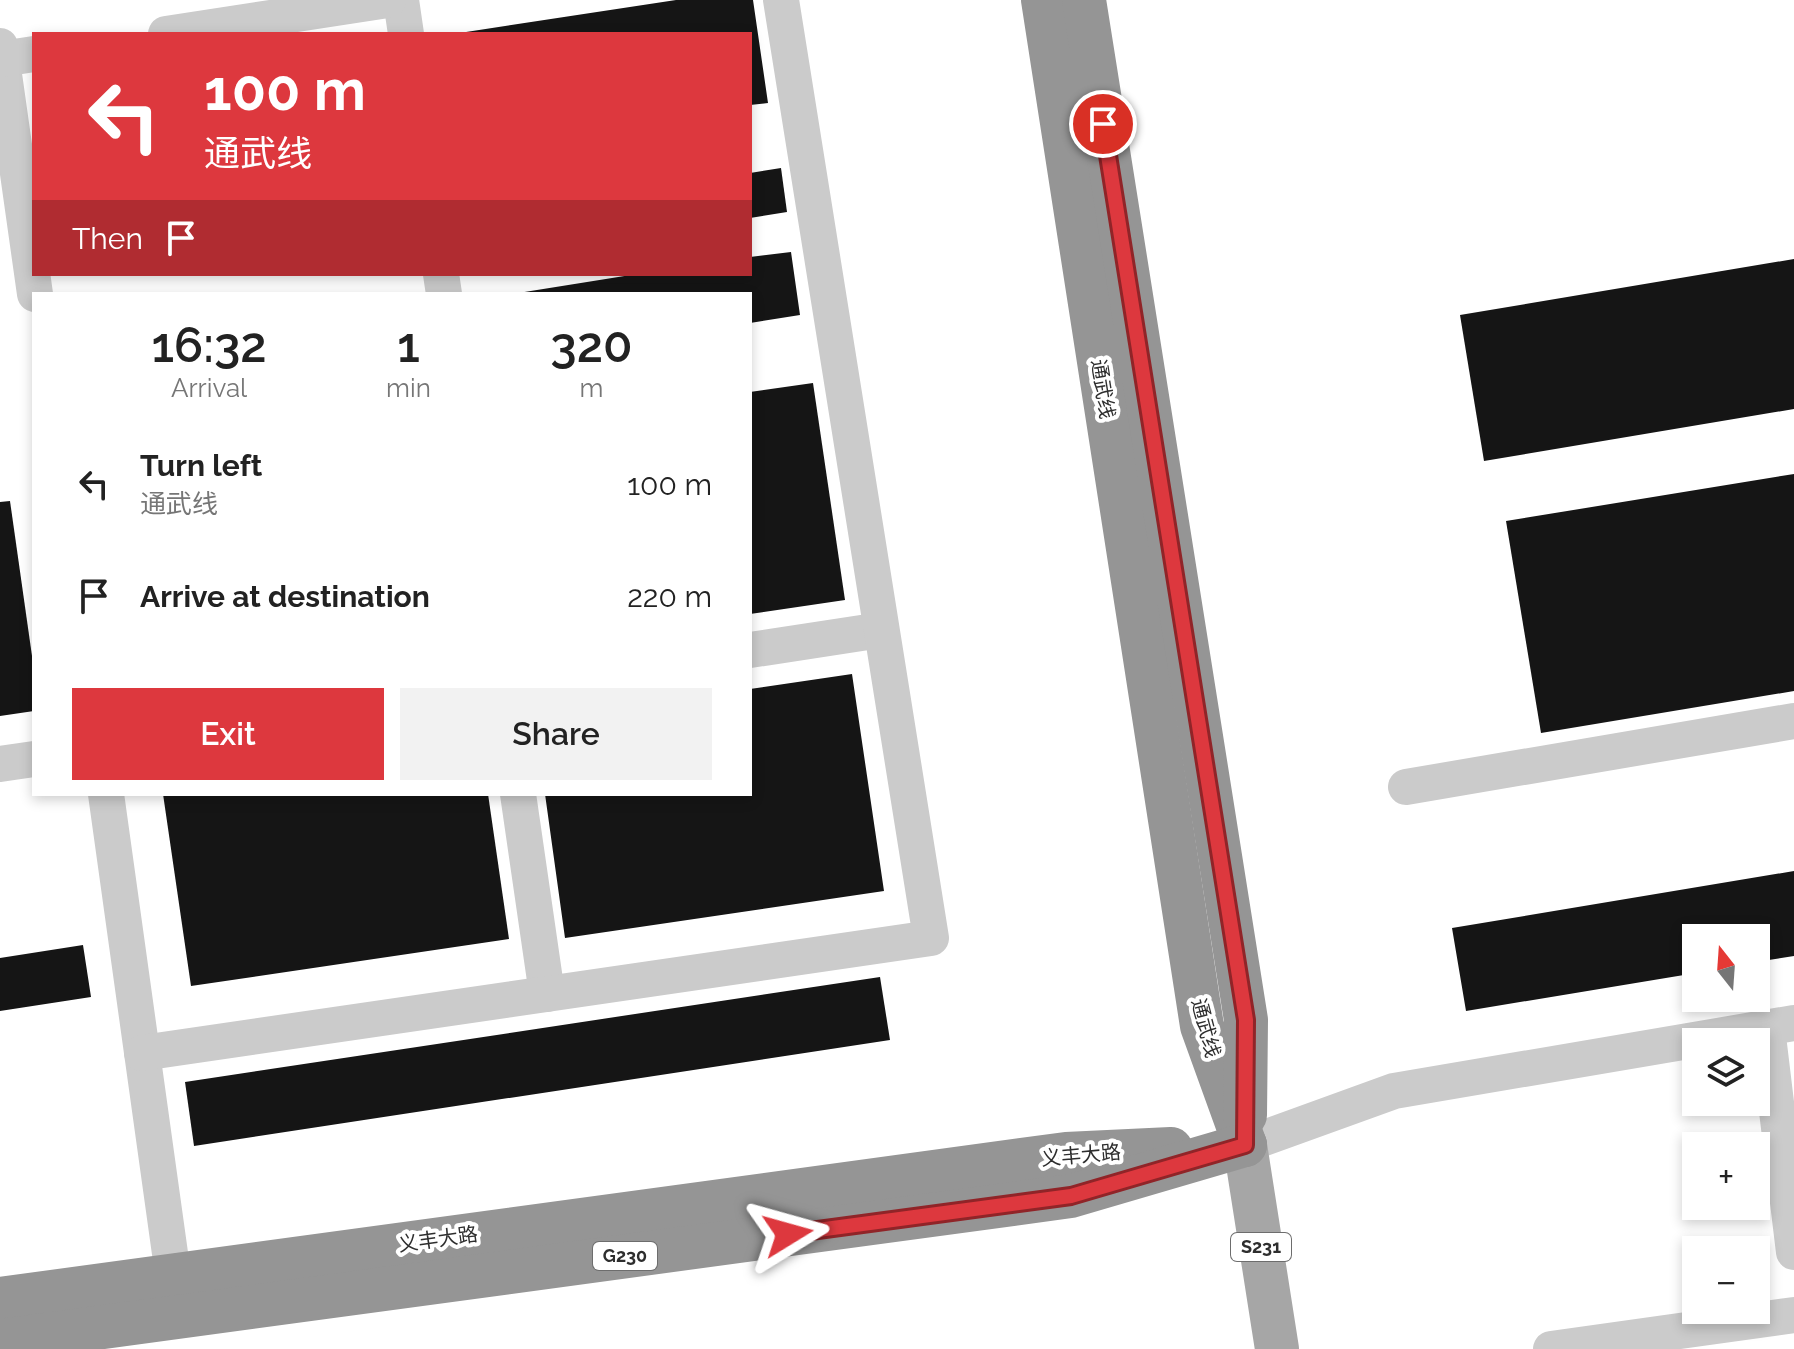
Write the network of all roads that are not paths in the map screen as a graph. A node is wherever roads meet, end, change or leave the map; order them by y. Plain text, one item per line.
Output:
1 (388, 0) edge
2 (401, 0) edge
3 (781, 0) edge
4 (1043, 0) edge
5 (1084, 0) edge
6 (179, 32) edge
7 (406, 32) edge
8 (12, 53) edge
9 (32, 263) edge
10 (881, 630) junction
11 (752, 650) edge
12 (1794, 721) edge
13 (32, 759) edge
14 (0, 764) edge
15 (1406, 787) dead end
16 (106, 796) edge
17 (518, 796) edge
18 (547, 994) junction
19 (1781, 1026) edge
20 (142, 1053) junction
21 (1245, 1145) junction
22 (1794, 1252) edge
23 (173, 1275) junction
24 (0, 1299) edge
25 (1794, 1315) edge
26 (1687, 1340) edge
27 (0, 1341) edge
28 (1277, 1349) edge
29 (1551, 1349) edge

1 - 6 street
2 - 7 street
3 - 10 street
4 - 21 highway, 通武线
5 - 21 highway, 通武线
8 - 9 street
10 - 11 street
10 - 18 street
12 - 15 street
13 - 14 street
16 - 20 street
17 - 18 street
18 - 20 street
19 - 21 street
19 - 22 street
20 - 23 street
21 - 23 highway, 义丰大路 / G230
21 - 27 highway, 义丰大路 / G230
21 - 28 main road, S231
23 - 24 highway, 义丰大路 / G230
25 - 26 street
26 - 29 street

